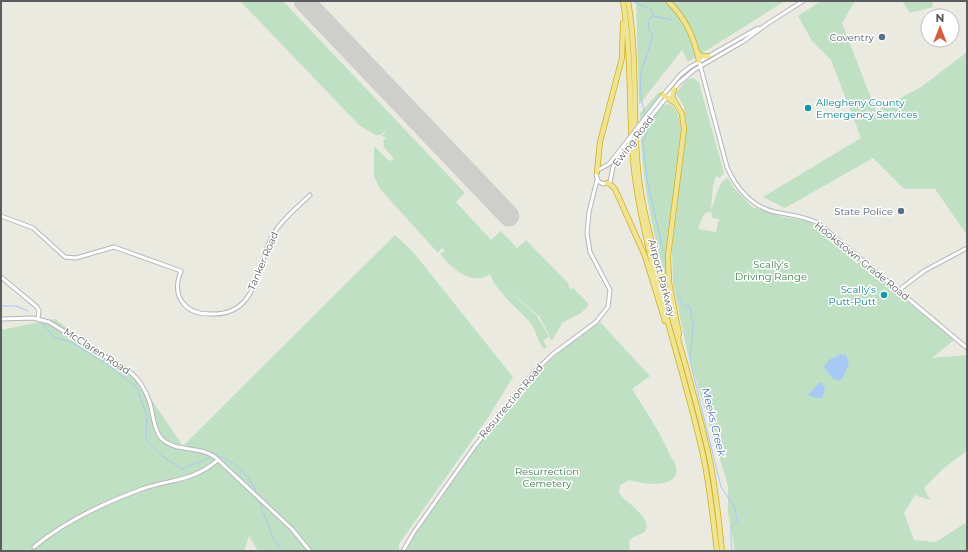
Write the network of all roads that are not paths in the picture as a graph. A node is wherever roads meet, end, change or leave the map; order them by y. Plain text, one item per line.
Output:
1 (623, 1) edge
2 (628, 1) edge
3 (668, 1) edge
4 (803, 1) edge
5 (767, 24) junction
6 (697, 52) junction
7 (708, 56) junction
8 (699, 64) junction
9 (674, 89) junction
10 (665, 96) junction
11 (674, 102) junction
12 (619, 155) junction
13 (597, 172) junction
14 (597, 180) junction
15 (605, 183) junction
16 (595, 193) junction
17 (310, 195) dead end
18 (1, 216) edge
19 (967, 248) edge
20 (1, 276) edge
21 (899, 290) junction
22 (38, 318) junction
23 (1, 319) edge
24 (967, 348) edge
25 (687, 373) junction
26 (694, 422) junction
27 (218, 460) junction
28 (34, 547) dead end
29 (310, 551) edge
30 (403, 551) edge
31 (717, 551) edge
32 (724, 551) edge

1 - 13 highway
1 - 26 highway, Airport Parkway
2 - 25 highway, Airport Parkway
3 - 6 highway
4 - 5 street, Ewing Road
5 - 7 street, Ewing Road
5 - 8 street, Ewing Road
6 - 7 highway
6 - 8 highway
7 - 8 street, Ewing Road
8 - 9 street, Ewing Road
8 - 10 street, Ewing Road
8 - 21 street, Hookstown Grade Road
9 - 10 street, Ewing Road
9 - 11 highway
10 - 11 highway
10 - 12 street, Ewing Road, bridge
11 - 25 highway
12 - 13 street, Ewing Road
12 - 15 street, Ewing Road
13 - 14 street
14 - 15 street
14 - 16 street, Resurrection Road
15 - 16 street, Resurrection Road
15 - 26 highway
16 - 30 street, Resurrection Road
17 - 18 street, Tanker Road
19 - 21 street
20 - 22 street
21 - 24 street, Hookstown Grade Road
22 - 23 street, McClaren Road
22 - 27 street, McClaren Road
25 - 32 highway, Airport Parkway
26 - 31 highway, Airport Parkway
27 - 28 street
27 - 29 street, McClaren Road

